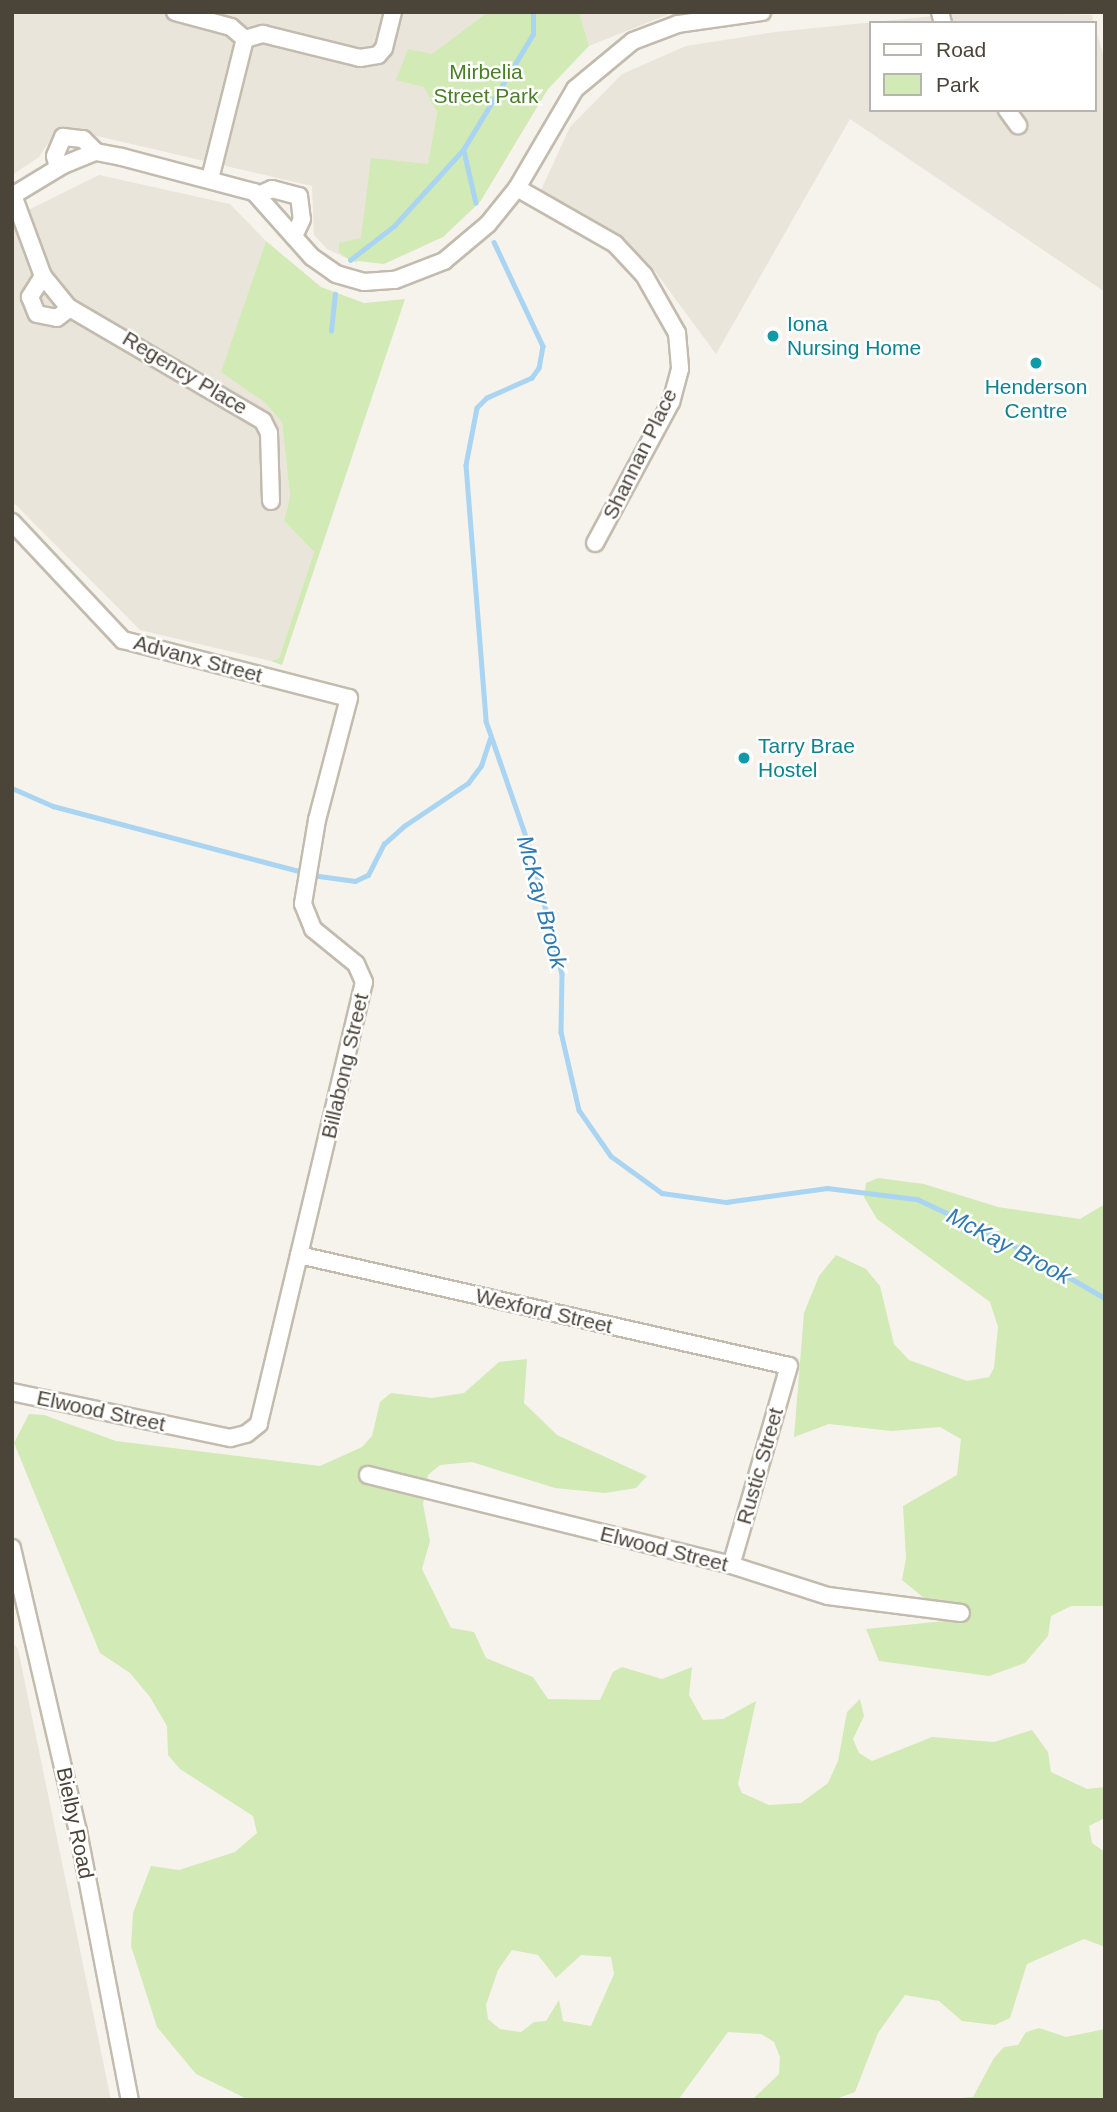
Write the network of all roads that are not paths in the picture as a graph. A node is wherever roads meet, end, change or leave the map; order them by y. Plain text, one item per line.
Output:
1 (175, 12) edge
2 (393, 12) edge
3 (762, 12) edge
4 (245, 39) junction
5 (1008, 112) edge
6 (1018, 125) dead end
7 (96, 152) junction
8 (58, 168) junction
9 (210, 179) junction
10 (517, 188) junction
11 (13, 195) edge
12 (258, 195) junction
13 (295, 234) junction
14 (43, 276) junction
15 (70, 308) junction
16 (271, 501) dead end
17 (12, 522) edge
18 (595, 542) dead end
19 (349, 698) joint
20 (299, 1255) junction
21 (789, 1366) joint
22 (12, 1392) edge
23 (230, 1438) joint
24 (368, 1475) dead end
25 (12, 1548) edge
26 (731, 1565) junction
27 (961, 1613) dead end
28 (20, 1614) edge
29 (130, 2100) edge

1 - 4 street
2 - 4 street
3 - 10 street
4 - 9 street
5 - 6 street
7 - 8 street
7 - 8 street
7 - 9 street
8 - 11 street
9 - 12 street
10 - 13 street
10 - 18 street, Shannan Place
11 - 14 street, Regency Place
12 - 13 street
12 - 13 street
14 - 15 street, Regency Place
14 - 15 street
15 - 16 street, Regency Place
17 - 19 street, Advanx Street
19 - 20 street, Billabong Street
20 - 21 street, Wexford Street
20 - 23 street, Billabong Street
21 - 26 street, Rustic Street
22 - 23 street, Elwood Street
24 - 26 street, Elwood Street
25 - 28 street, Bielby Road
26 - 27 street, Elwood Street
28 - 29 street, Bielby Road

